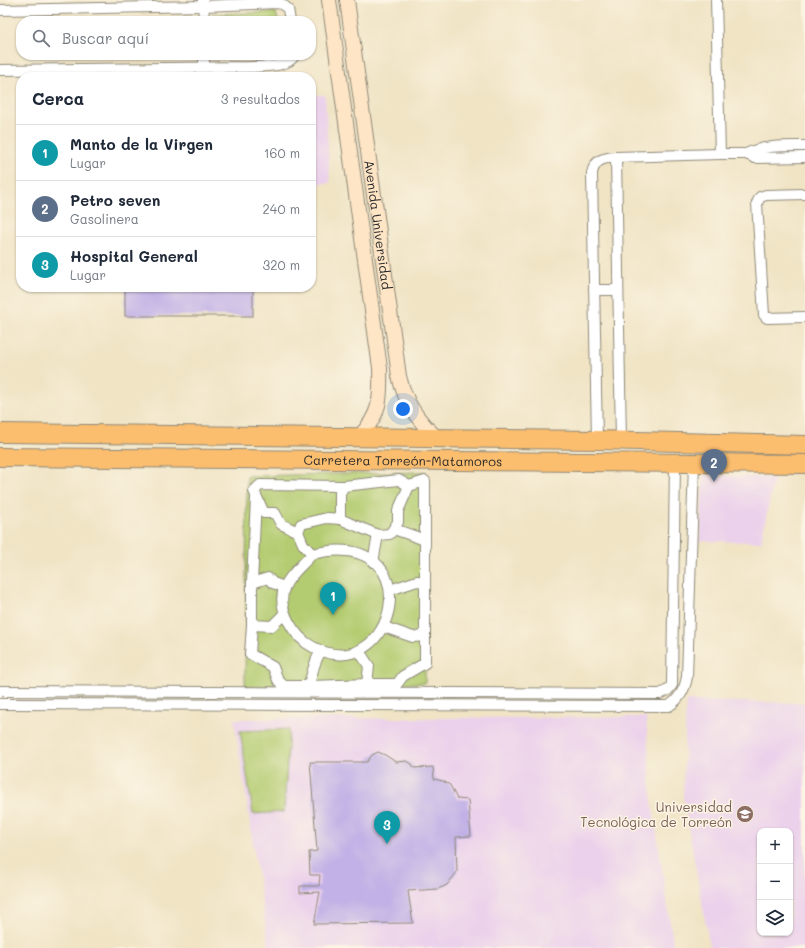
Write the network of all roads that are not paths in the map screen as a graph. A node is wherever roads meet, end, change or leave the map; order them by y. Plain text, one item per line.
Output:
1 (329, 0) edge
2 (347, 0) edge
3 (716, 0) edge
4 (203, 3) edge
5 (0, 10) edge
6 (204, 16) edge
7 (289, 16) edge
8 (204, 60) edge
9 (291, 60) edge
10 (204, 67) junction
11 (0, 70) edge
12 (805, 146) edge
13 (720, 154) junction
14 (746, 154) junction
15 (805, 156) edge
16 (616, 157) junction
17 (805, 194) edge
18 (594, 290) junction
19 (618, 290) junction
20 (390, 305) junction
21 (372, 308) junction
22 (805, 317) edge
23 (0, 433) edge
24 (63, 434) junction
25 (359, 437) junction
26 (437, 438) junction
27 (597, 440) junction
28 (620, 441) junction
29 (0, 442) edge
30 (805, 445) edge
31 (0, 457) edge
32 (675, 463) junction
33 (694, 463) junction
34 (805, 464) edge
35 (344, 486) junction
36 (409, 486) junction
37 (256, 498) junction
38 (340, 519) junction
39 (394, 529) junction
40 (298, 532) junction
41 (378, 535) junction
42 (425, 540) junction
43 (312, 554) junction
44 (372, 562) junction
45 (252, 582) junction
46 (425, 582) junction
47 (284, 587) junction
48 (390, 590) junction
49 (284, 614) junction
50 (252, 625) junction
51 (384, 627) junction
52 (425, 636) junction
53 (359, 651) junction
54 (321, 652) junction
55 (367, 684) junction
56 (308, 686) junction
57 (0, 691) edge
58 (95, 692) junction
59 (378, 693) junction
60 (0, 704) edge
61 (96, 705) junction
62 (378, 705) junction

1 - 21 main road, Avenida Universidad
2 - 20 main road, Avenida Universidad
3 - 13 street
4 - 5 street
4 - 6 street
4 - 7 street
8 - 10 street
9 - 10 street
10 - 11 street
12 - 14 street
13 - 14 street
13 - 16 street
14 - 15 street
16 - 18 street
16 - 19 street
17 - 22 street
18 - 19 street
18 - 27 street
19 - 28 street
20 - 21 main road
20 - 26 main road, Avenida Universidad
21 - 25 main road, Avenida Universidad
23 - 24 highway
24 - 25 highway
24 - 29 highway
25 - 26 highway
26 - 27 highway
27 - 28 highway
28 - 30 highway
31 - 32 highway, Carretera Torreón-Matamoros
32 - 33 highway, Carretera Torreón-Matamoros
32 - 59 street
33 - 34 highway, Carretera Torreón-Matamoros
33 - 62 street
35 - 36 street
35 - 37 street
35 - 38 street
36 - 39 street
36 - 42 street
37 - 40 street
37 - 45 street
38 - 40 street
38 - 41 street
39 - 41 street
39 - 42 street
40 - 43 street
41 - 44 street
42 - 46 street
43 - 44 street
43 - 47 street
44 - 48 street
45 - 47 street
45 - 50 street
46 - 48 street
46 - 52 street
47 - 49 street
48 - 51 street
49 - 50 street
49 - 54 street
50 - 56 street
51 - 52 street
51 - 53 street
52 - 55 street
53 - 54 street
53 - 55 street
54 - 56 street
55 - 56 street
57 - 58 street
58 - 59 street
58 - 61 street
59 - 62 street
60 - 61 street
61 - 62 street

